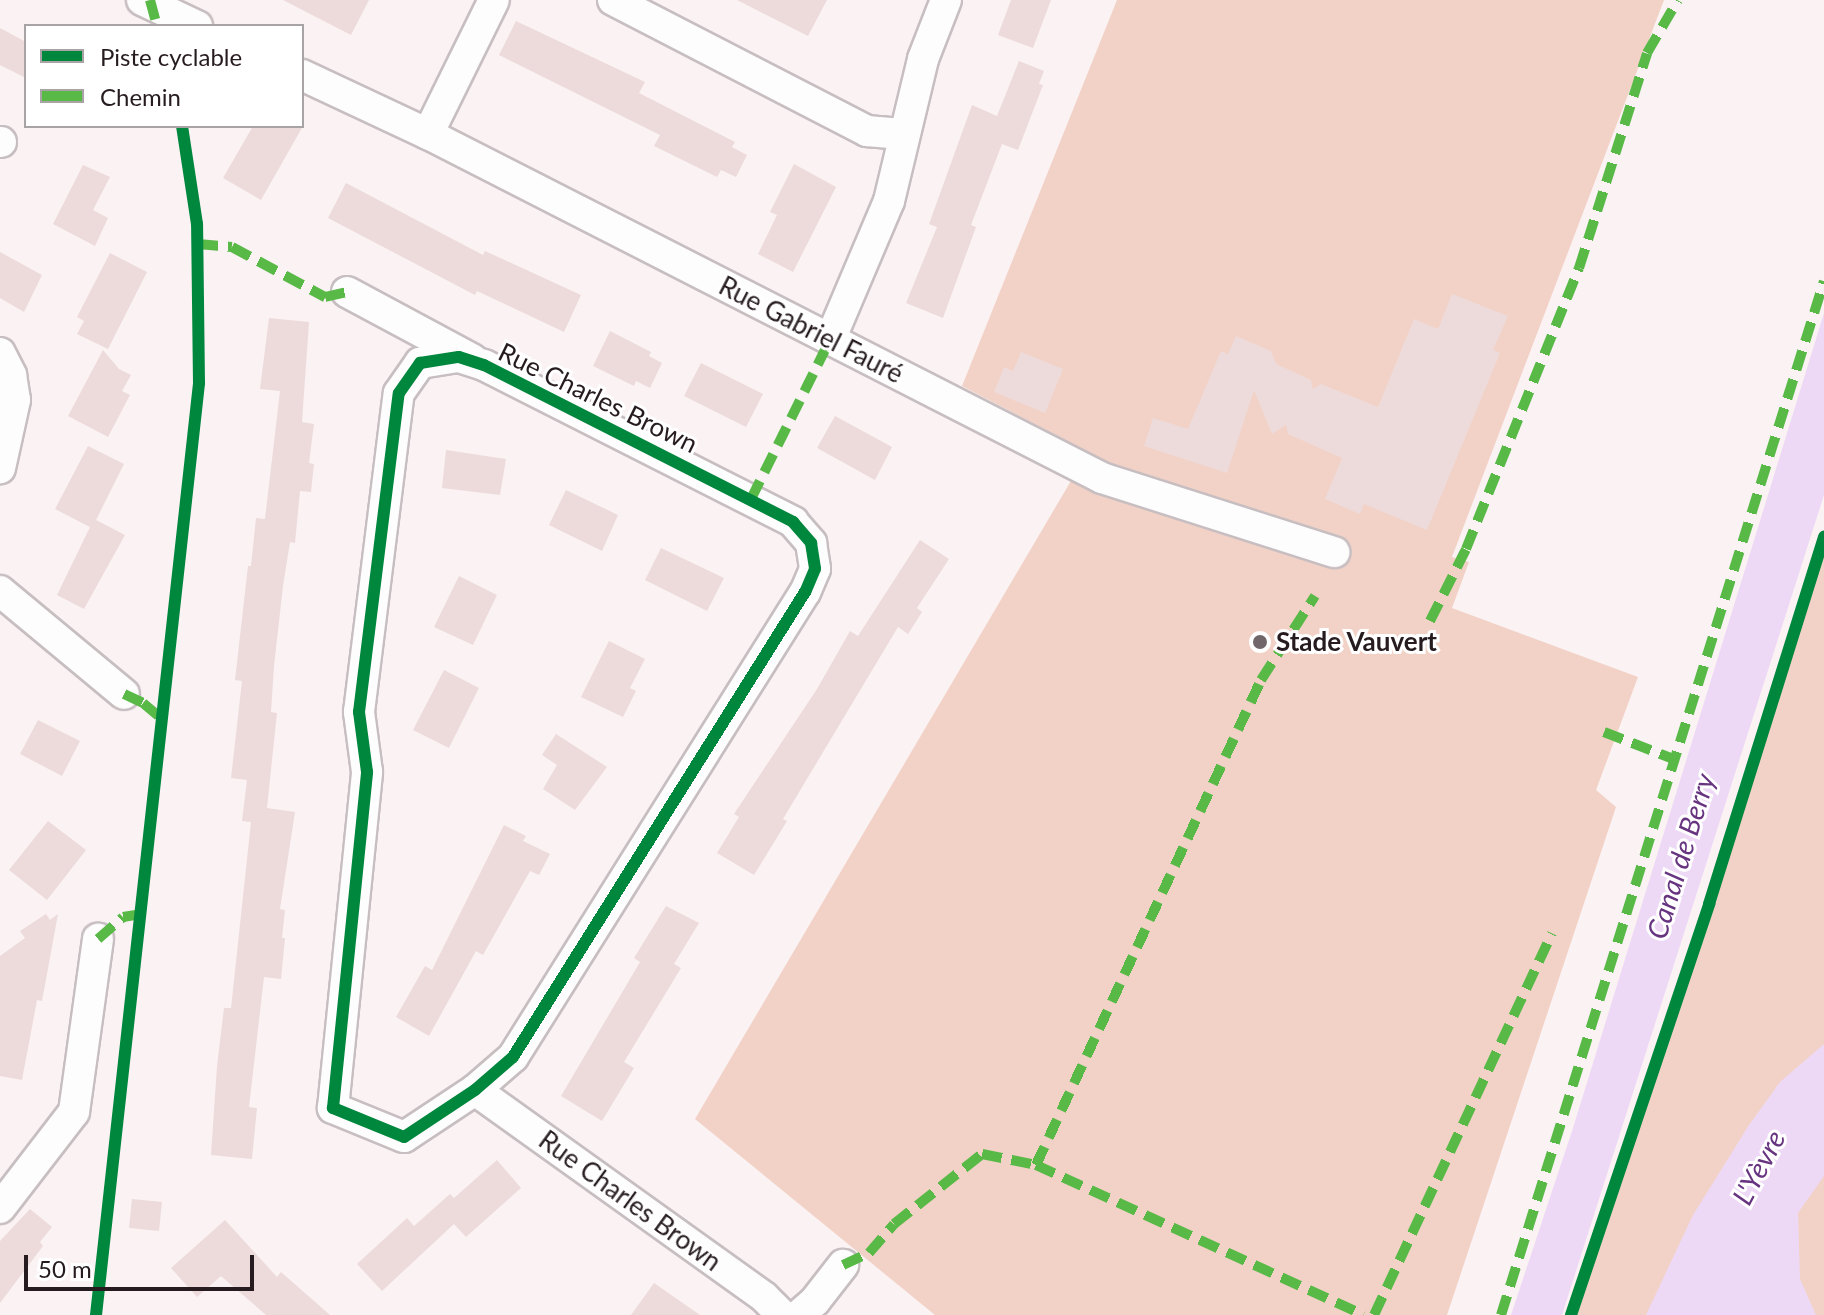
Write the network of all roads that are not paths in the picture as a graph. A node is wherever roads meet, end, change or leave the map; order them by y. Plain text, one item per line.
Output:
1 (142, 0) edge
2 (494, 0) edge
3 (613, 0) edge
4 (946, 0) edge
5 (193, 24) edge
6 (304, 76) edge
7 (428, 134) junction
8 (902, 134) junction
9 (347, 292) dead end
10 (830, 340) junction
11 (0, 353) edge
12 (484, 365) junction
13 (0, 468) edge
14 (1334, 552) dead end
15 (0, 591) edge
16 (124, 694) dead end
17 (98, 939) dead end
18 (475, 1090) junction
19 (0, 1208) edge
20 (843, 1265) dead end
21 (782, 1315) edge
22 (799, 1315) edge

1 - 5 street
2 - 7 street
3 - 8 street
4 - 8 street
6 - 7 street, Rue Gabriel Fauré
7 - 10 street, Rue Gabriel Fauré
8 - 10 street
9 - 12 street, Rue Charles Brown
10 - 14 street, Rue Gabriel Fauré
11 - 13 street
12 - 18 street, Rue Charles Brown
12 - 18 street, Rue Charles Brown
15 - 16 street
17 - 19 street
18 - 21 street, Rue Charles Brown
20 - 22 street

